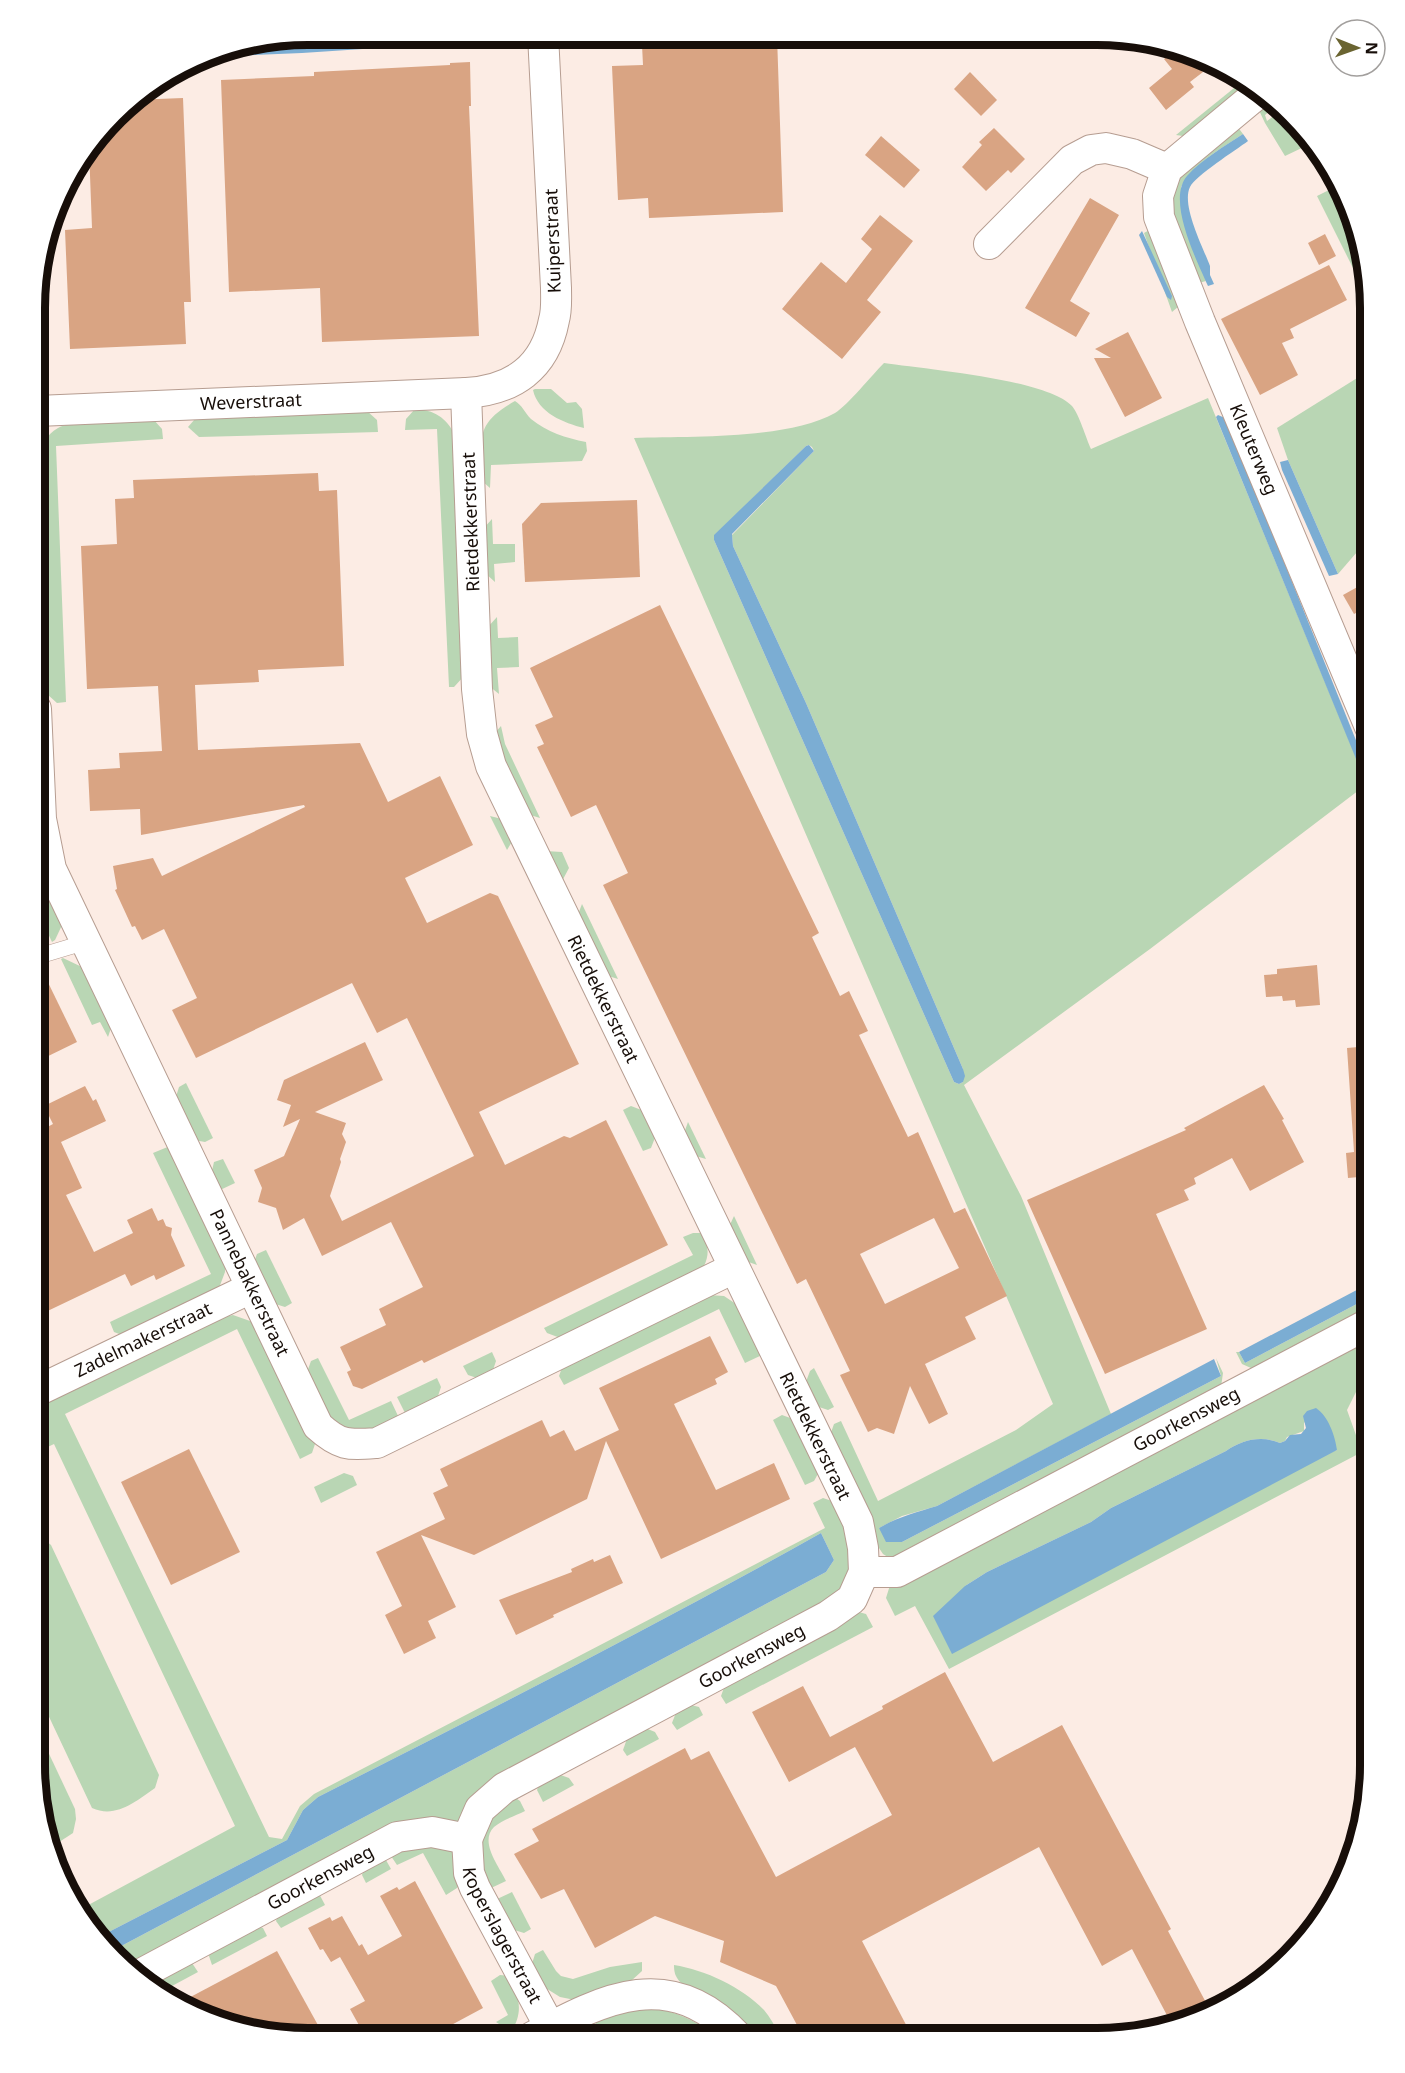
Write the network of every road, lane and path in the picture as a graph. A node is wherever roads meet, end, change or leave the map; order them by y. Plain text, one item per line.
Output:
1 (544, 45) edge
2 (1254, 97) edge
3 (1167, 169) junction
4 (989, 244) dead end
5 (466, 393) junction
6 (45, 411) edge
7 (1360, 703) edge
8 (45, 847) edge
9 (86, 942) junction
10 (45, 954) edge
11 (734, 1268) junction
12 (251, 1288) junction
13 (1360, 1328) edge
14 (45, 1387) edge
15 (864, 1572) junction
16 (467, 1839) junction
17 (145, 1972) edge
18 (539, 2028) edge
19 (549, 2028) edge
20 (728, 2028) edge

1 - 5 street, Kuiperstraat
2 - 3 street
3 - 4 street
3 - 7 street, Kleuterweg
5 - 6 street, Weverstraat
5 - 11 street, Rietdekkerstraat
8 - 9 street, Pannebakkerstraat
9 - 10 lane
9 - 12 street, Pannebakkerstraat
11 - 12 street, Pannebakkerstraat
11 - 15 street, Rietdekkerstraat
12 - 14 street, Zadelmakerstraat
13 - 15 street, Goorkensweg
15 - 16 street, Goorkensweg
16 - 17 street, Goorkensweg
16 - 18 street, Koperslagerstraat
19 - 20 street, Koperslagerstraat

